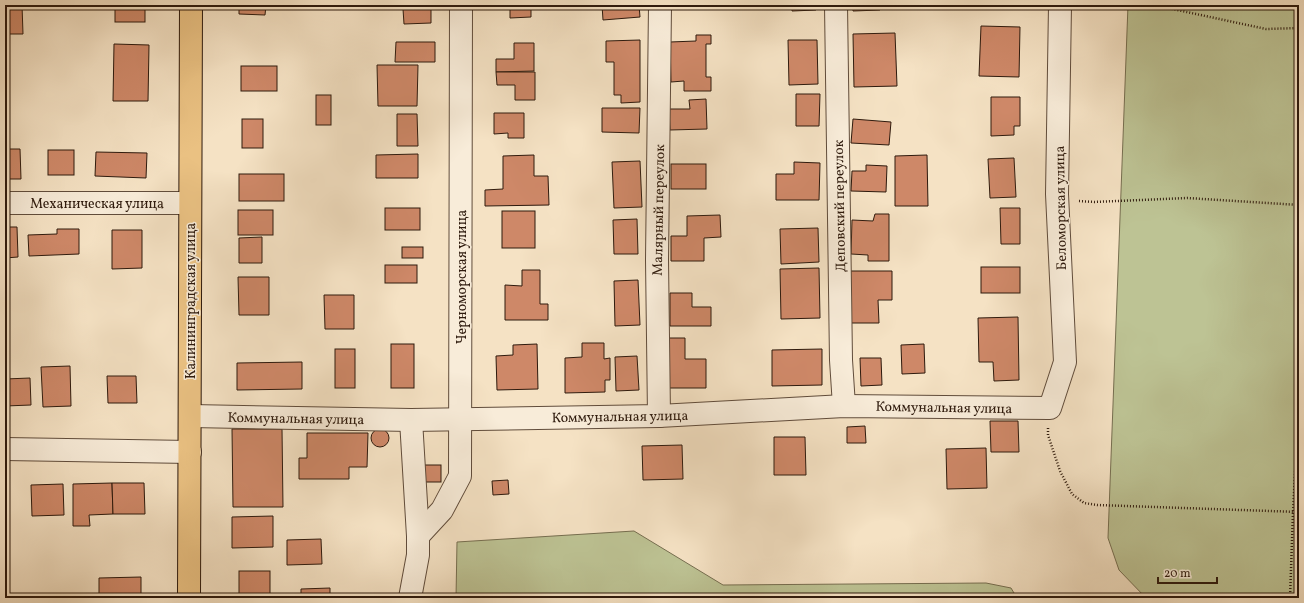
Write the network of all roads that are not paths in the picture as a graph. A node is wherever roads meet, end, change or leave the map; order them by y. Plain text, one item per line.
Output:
1 (191, 5) edge
2 (461, 5) edge
3 (660, 5) edge
4 (836, 5) edge
5 (1060, 5) edge
6 (5, 203) edge
7 (189, 203) junction
8 (844, 406) junction
9 (1050, 408) joint
10 (191, 416) junction
11 (659, 416) junction
12 (460, 419) junction
13 (411, 420) junction
14 (5, 449) edge
15 (190, 452) junction
16 (418, 536) junction
17 (189, 598) edge
18 (410, 598) edge

1 - 7 main road, Калининградская улица
2 - 12 street, Черноморская улица
3 - 11 street, Малярный переулок
4 - 8 street, Деповский переулок
5 - 9 street, Беломорская улица
6 - 7 street, Механическая улица
7 - 10 main road, Калининградская улица
8 - 9 street, Коммунальная улица
8 - 11 street, Коммунальная улица
10 - 13 street, Коммунальная улица
10 - 15 main road, Калининградская улица
11 - 12 street, Коммунальная улица
12 - 13 street, Коммунальная улица
12 - 16 street, Черноморская улица
13 - 16 street
14 - 15 street
15 - 17 main road, Калининградская улица
16 - 18 street

